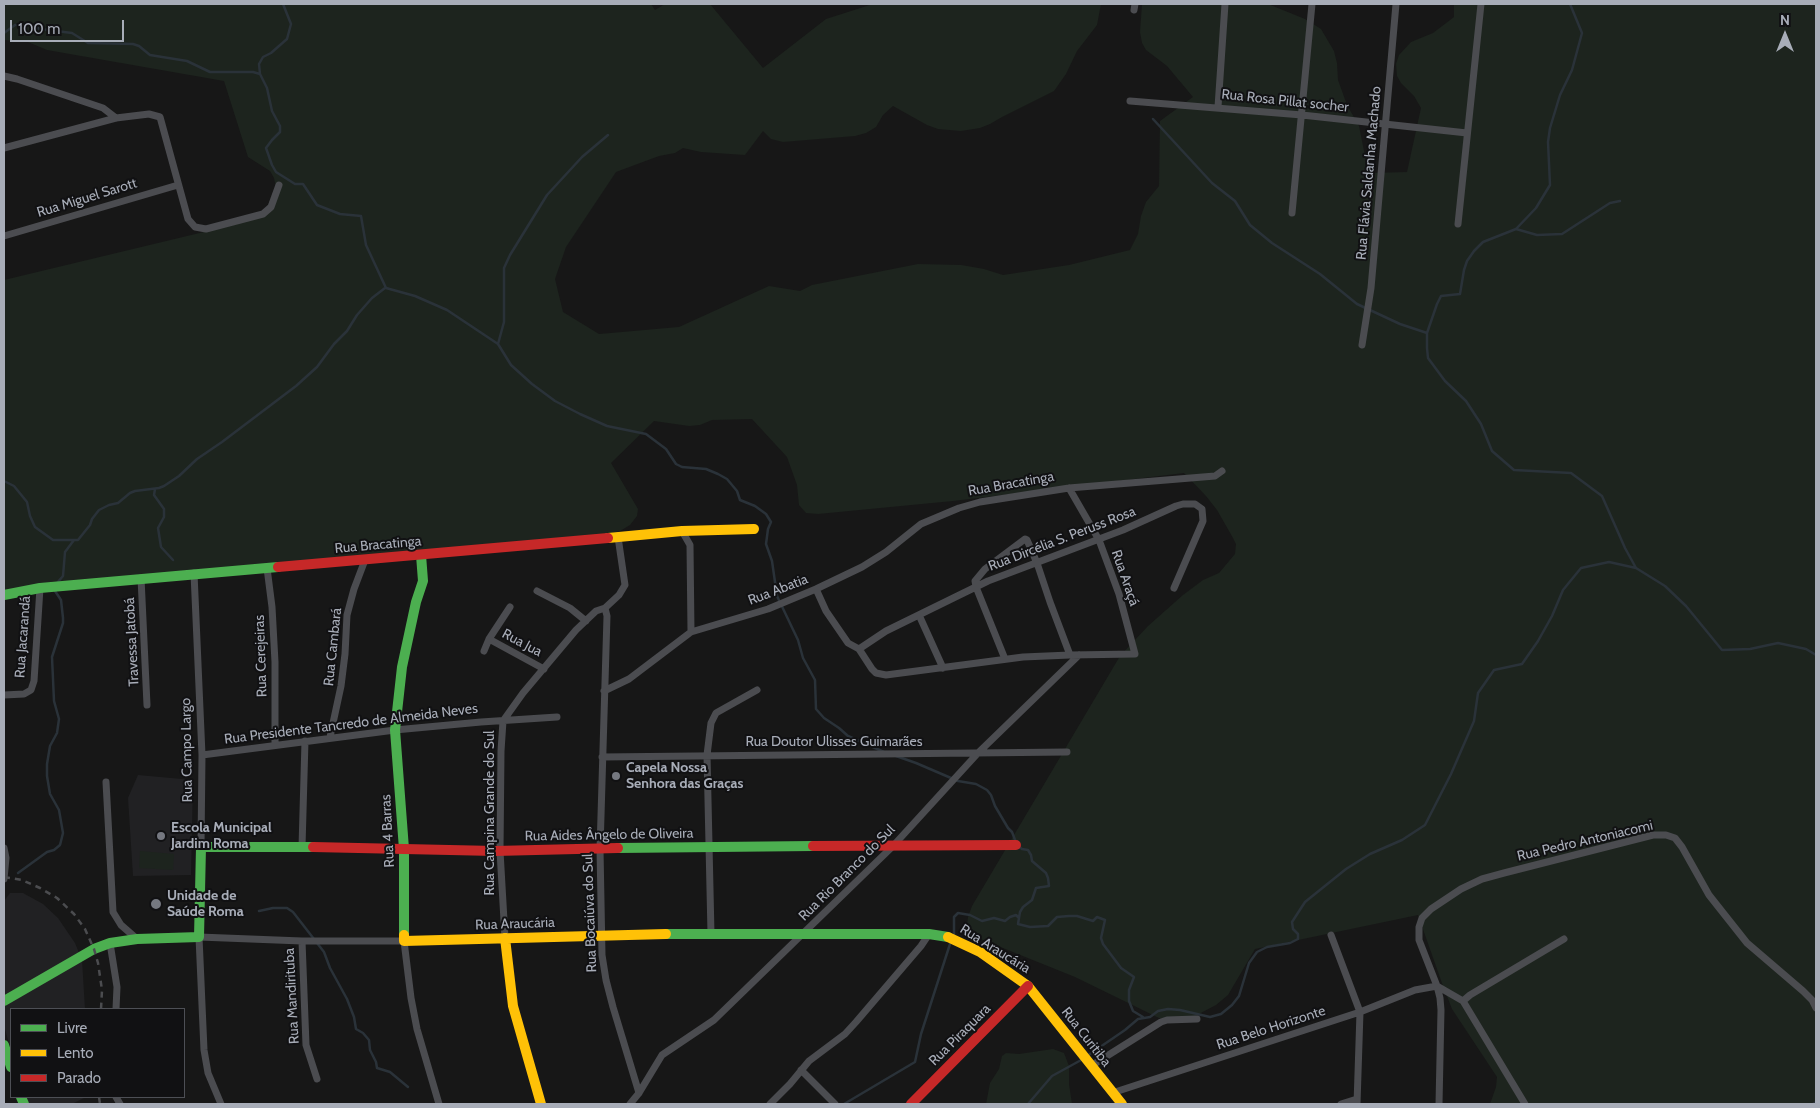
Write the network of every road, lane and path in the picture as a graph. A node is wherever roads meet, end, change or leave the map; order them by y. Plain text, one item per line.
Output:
1 (1226, 4) edge
2 (1312, 4) edge
3 (1396, 4) edge
4 (1481, 4) edge
5 (4, 76) edge
6 (1130, 101) dead end
7 (1218, 107) junction
8 (1302, 115) junction
9 (116, 118) junction
10 (1386, 124) junction
11 (1467, 133) junction
12 (4, 148) edge
13 (178, 185) junction
14 (279, 185) dead end
15 (1292, 213) dead end
16 (1458, 224) dead end
17 (4, 236) edge
18 (1362, 344) dead end
19 (1222, 471) dead end
20 (1069, 488) junction
21 (959, 508) joint
22 (754, 530) dead end
23 (682, 531) junction
24 (618, 537) junction
25 (1098, 540) junction
26 (421, 555) junction
27 (365, 560) junction
28 (1037, 562) junction
29 (267, 568) junction
30 (194, 573) junction
31 (141, 578) junction
32 (976, 587) junction
33 (40, 588) junction
34 (1174, 588) dead end
35 (816, 589) junction
36 (537, 591) dead end
37 (4, 595) edge
38 (510, 607) dead end
39 (605, 608) junction
40 (919, 615) junction
41 (586, 621) junction
42 (691, 632) junction
43 (489, 639) junction
44 (859, 649) junction
45 (484, 651) dead end
46 (1070, 654) junction
47 (1079, 654) junction
48 (1005, 659) junction
49 (942, 668) junction
50 (544, 669) junction
51 (757, 690) dead end
52 (604, 691) junction
53 (4, 695) edge
54 (147, 705) dead end
55 (557, 717) dead end
56 (504, 721) junction
57 (395, 730) junction
58 (330, 737) junction
59 (305, 741) junction
60 (275, 744) junction
61 (1067, 752) dead end
62 (978, 753) junction
63 (202, 755) junction
64 (707, 755) junction
65 (602, 757) junction
66 (106, 782) dead end
67 (1016, 845) dead end
68 (709, 846) junction
69 (893, 846) junction
70 (202, 847) junction
71 (302, 847) junction
72 (4, 848) edge
73 (404, 849) junction
74 (600, 849) junction
75 (500, 851) junction
76 (4, 873) edge
77 (4, 879) edge
78 (803, 933) junction
79 (603, 934) junction
80 (711, 934) junction
81 (929, 934) junction
82 (1330, 935) dead end
83 (199, 937) junction
84 (505, 938) junction
85 (137, 939) junction
86 (1564, 939) dead end
87 (302, 941) junction
88 (404, 941) junction
89 (110, 943) junction
90 (1028, 986) junction
91 (1437, 986) junction
92 (4, 1001) edge
93 (1463, 1001) junction
94 (116, 1008) edge
95 (1816, 1008) edge
96 (1360, 1012) junction
97 (1197, 1019) dead end
98 (4, 1045) edge
99 (10, 1064) edge
100 (1091, 1066) junction
101 (801, 1070) junction
102 (317, 1079) dead end
103 (639, 1093) junction
104 (1112, 1093) junction
105 (1357, 1101) edge
106 (222, 1104) edge
107 (440, 1104) edge
108 (541, 1104) edge
109 (630, 1104) edge
110 (770, 1104) edge
111 (835, 1104) edge
112 (911, 1104) edge
113 (1122, 1104) edge
114 (1341, 1104) edge
115 (1439, 1104) edge
116 (1524, 1104) edge

1 - 7 street
2 - 8 street
3 - 10 street, Rua Flávia Saldanha Machado
4 - 11 street
5 - 9 street
6 - 7 street, Rua Rosa Pillat socher
7 - 8 street, Rua Rosa Pillat socher
8 - 10 street, Rua Rosa Pillat socher
8 - 15 street
9 - 12 street
9 - 13 street
10 - 11 street, Rua Rosa Pillat socher
10 - 18 street, Rua Flávia Saldanha Machado
11 - 16 street
13 - 14 street
13 - 17 street, Rua Miguel Sarott
19 - 20 street
20 - 21 street, Rua Bracatinga
20 - 25 street, Rua Araçá
21 - 35 street, Rua Abatia
22 - 23 street, Rua Bracatinga
23 - 24 street, Rua Bracatinga
23 - 42 street
24 - 26 street, Rua Bracatinga
24 - 39 street, Rua Campina Grande do Sul
25 - 28 street, Rua Dircélia S. Peruss Rosa
25 - 34 street, Rua Dircélia S. Peruss Rosa
25 - 47 street, Rua Araçá
26 - 27 street, Rua Bracatinga
26 - 57 street, Rua 4 Barras
27 - 29 street, Rua Bracatinga
27 - 58 street, Rua Cambará
28 - 32 street, Rua Dircélia S. Peruss Rosa
28 - 32 street
28 - 46 street
29 - 30 street, Rua Bracatinga
29 - 60 street, Rua Cerejeiras
30 - 31 street, Rua Bracatinga
30 - 63 street, Rua Campo Largo
31 - 33 street, Rua Bracatinga
31 - 54 street, Travessa Jatobá
32 - 40 street, Rua Dircélia S. Peruss Rosa
32 - 48 street
33 - 37 street, Rua Bracatinga
33 - 53 street, Rua Jacarandá
35 - 42 street, Rua Abatia
35 - 44 street
36 - 41 street
38 - 43 street
39 - 41 street, Rua Campina Grande do Sul
39 - 52 street, Rua Bocaiúva do Sul
40 - 44 street, Rua Dircélia S. Peruss Rosa
40 - 49 street
41 - 50 street, Rua Campina Grande do Sul
42 - 52 street, Rua Abatia
43 - 45 street
43 - 50 street, Rua Jua
44 - 49 street
46 - 47 street
46 - 48 street
47 - 62 street, Rua Rio Branco do Sul
48 - 49 street
50 - 56 street, Rua Campina Grande do Sul
51 - 64 street
52 - 65 street, Rua Bocaiúva do Sul
55 - 56 street, Rua Presidente Tancredo de Almeida Neves
56 - 57 street, Rua Presidente Tancredo de Almeida Neves
56 - 75 street, Rua Campina Grande do Sul
57 - 58 street, Rua Presidente Tancredo de Almeida Neves
57 - 73 street, Rua 4 Barras
58 - 59 street, Rua Presidente Tancredo de Almeida Neves
59 - 60 street, Rua Presidente Tancredo de Almeida Neves
59 - 71 street
60 - 63 street, Rua Presidente Tancredo de Almeida Neves
61 - 62 street, Rua Doutor Ulisses Guimarães
62 - 64 street, Rua Doutor Ulisses Guimarães
62 - 69 street, Rua Rio Branco do Sul
63 - 70 street, Rua Campo Largo
64 - 65 street, Rua Doutor Ulisses Guimarães
64 - 68 street
65 - 74 street, Rua Bocaiúva do Sul
66 - 85 street
67 - 69 street, Rua Aides Ângelo de Oliveira
68 - 69 street, Rua Aides Ângelo de Oliveira
68 - 74 street, Rua Aides Ângelo de Oliveira
68 - 80 street
69 - 78 street, Rua Rio Branco do Sul
70 - 71 street, Rua Aides Ângelo de Oliveira
70 - 83 street, Rua Campo Largo
71 - 73 street, Rua Aides Ângelo de Oliveira
72 - 76 street
73 - 75 street, Rua Aides Ângelo de Oliveira
73 - 88 street, Rua 4 Barras
74 - 75 street, Rua Aides Ângelo de Oliveira
74 - 79 street, Rua Bocaiúva do Sul
75 - 84 street, Rua Campina Grande do Sul
76 - 77 street
78 - 80 street, Rua Araucária
78 - 81 street, Rua Araucária
78 - 103 street, Rua Rio Branco do Sul
79 - 80 street, Rua Araucária
79 - 84 street, Rua Araucária
79 - 103 street, Rua Bocaiúva do Sul
81 - 90 street, Rua Araucária
81 - 101 street
82 - 96 street
83 - 85 street, Rua Araucária
83 - 87 street, Rua Araucária
83 - 106 street, Rua Campo Largo
84 - 88 street, Rua Araucária
84 - 108 street, Rua Campina Grande do Sul
85 - 89 street, Rua Araucária
86 - 93 street
87 - 88 street, Rua Araucária
87 - 102 street, Rua Mandirituba
88 - 107 street, Rua 4 Barras
89 - 92 street, Rua Araucária
89 - 94 street
90 - 100 street, Rua Curitiba
90 - 112 street, Rua Piraquara
91 - 93 street
91 - 95 street, Rua Pedro Antoniacomi
91 - 96 street, Rua Belo Horizonte
91 - 115 street
93 - 116 street
96 - 104 street, Rua Belo Horizonte
96 - 105 street
97 - 100 street
98 - 99 street
100 - 104 street, Rua Curitiba
101 - 110 street
101 - 111 street
103 - 109 street, Rua Rio Branco do Sul
104 - 113 street, Rua Curitiba
105 - 114 street

